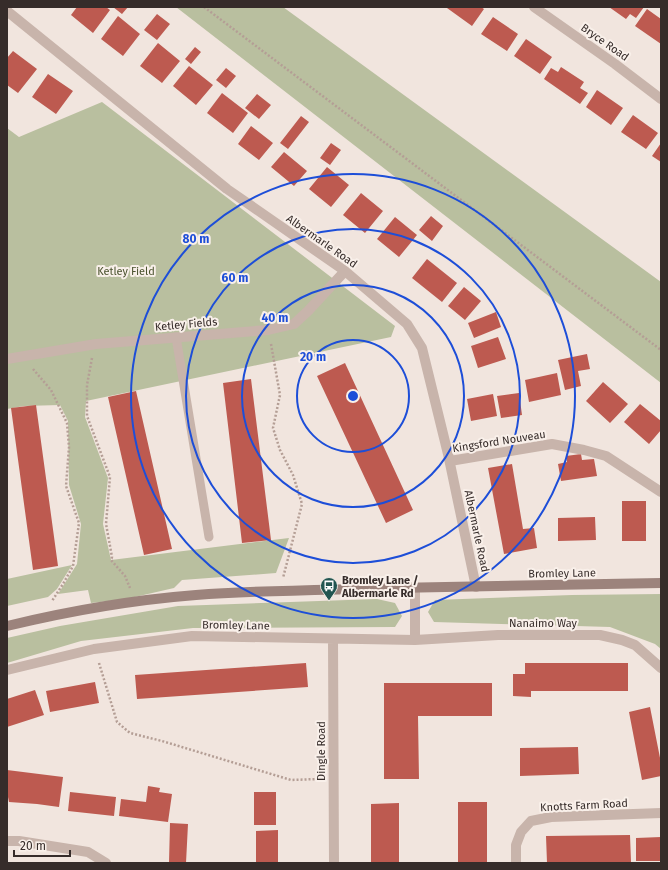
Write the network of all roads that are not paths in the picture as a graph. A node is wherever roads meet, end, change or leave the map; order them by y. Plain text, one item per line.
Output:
1 (534, 7) edge
2 (7, 11) edge
3 (661, 99) edge
4 (345, 271) junction
5 (176, 337) junction
6 (7, 359) edge
7 (450, 461) junction
8 (661, 492) edge
9 (209, 537) dead end
10 (661, 583) edge
11 (476, 587) junction
12 (415, 588) junction
13 (7, 626) edge
14 (333, 639) junction
15 (415, 640) junction
16 (661, 668) edge
17 (7, 670) edge
18 (661, 813) edge
19 (7, 841) edge
20 (106, 863) edge
21 (334, 863) edge
22 (516, 863) edge

1 - 3 street, Bryce Road
2 - 4 street, Albermarle Road
4 - 5 street, Ketley Fields
4 - 7 street, Albermarle Road
5 - 6 street, Ketley Fields
5 - 9 lane
7 - 8 street, Kingsford Nouveau
7 - 11 street, Albermarle Road
10 - 11 street, Bromley Lane
11 - 12 street, Bromley Lane
12 - 13 street, Bromley Lane
12 - 15 street
14 - 15 street, Bromley Lane
14 - 17 street, Bromley Lane
14 - 21 street, Dingle Road
15 - 16 street, Nanaimo Way
18 - 22 street, Knotts Farm Road
19 - 20 street

